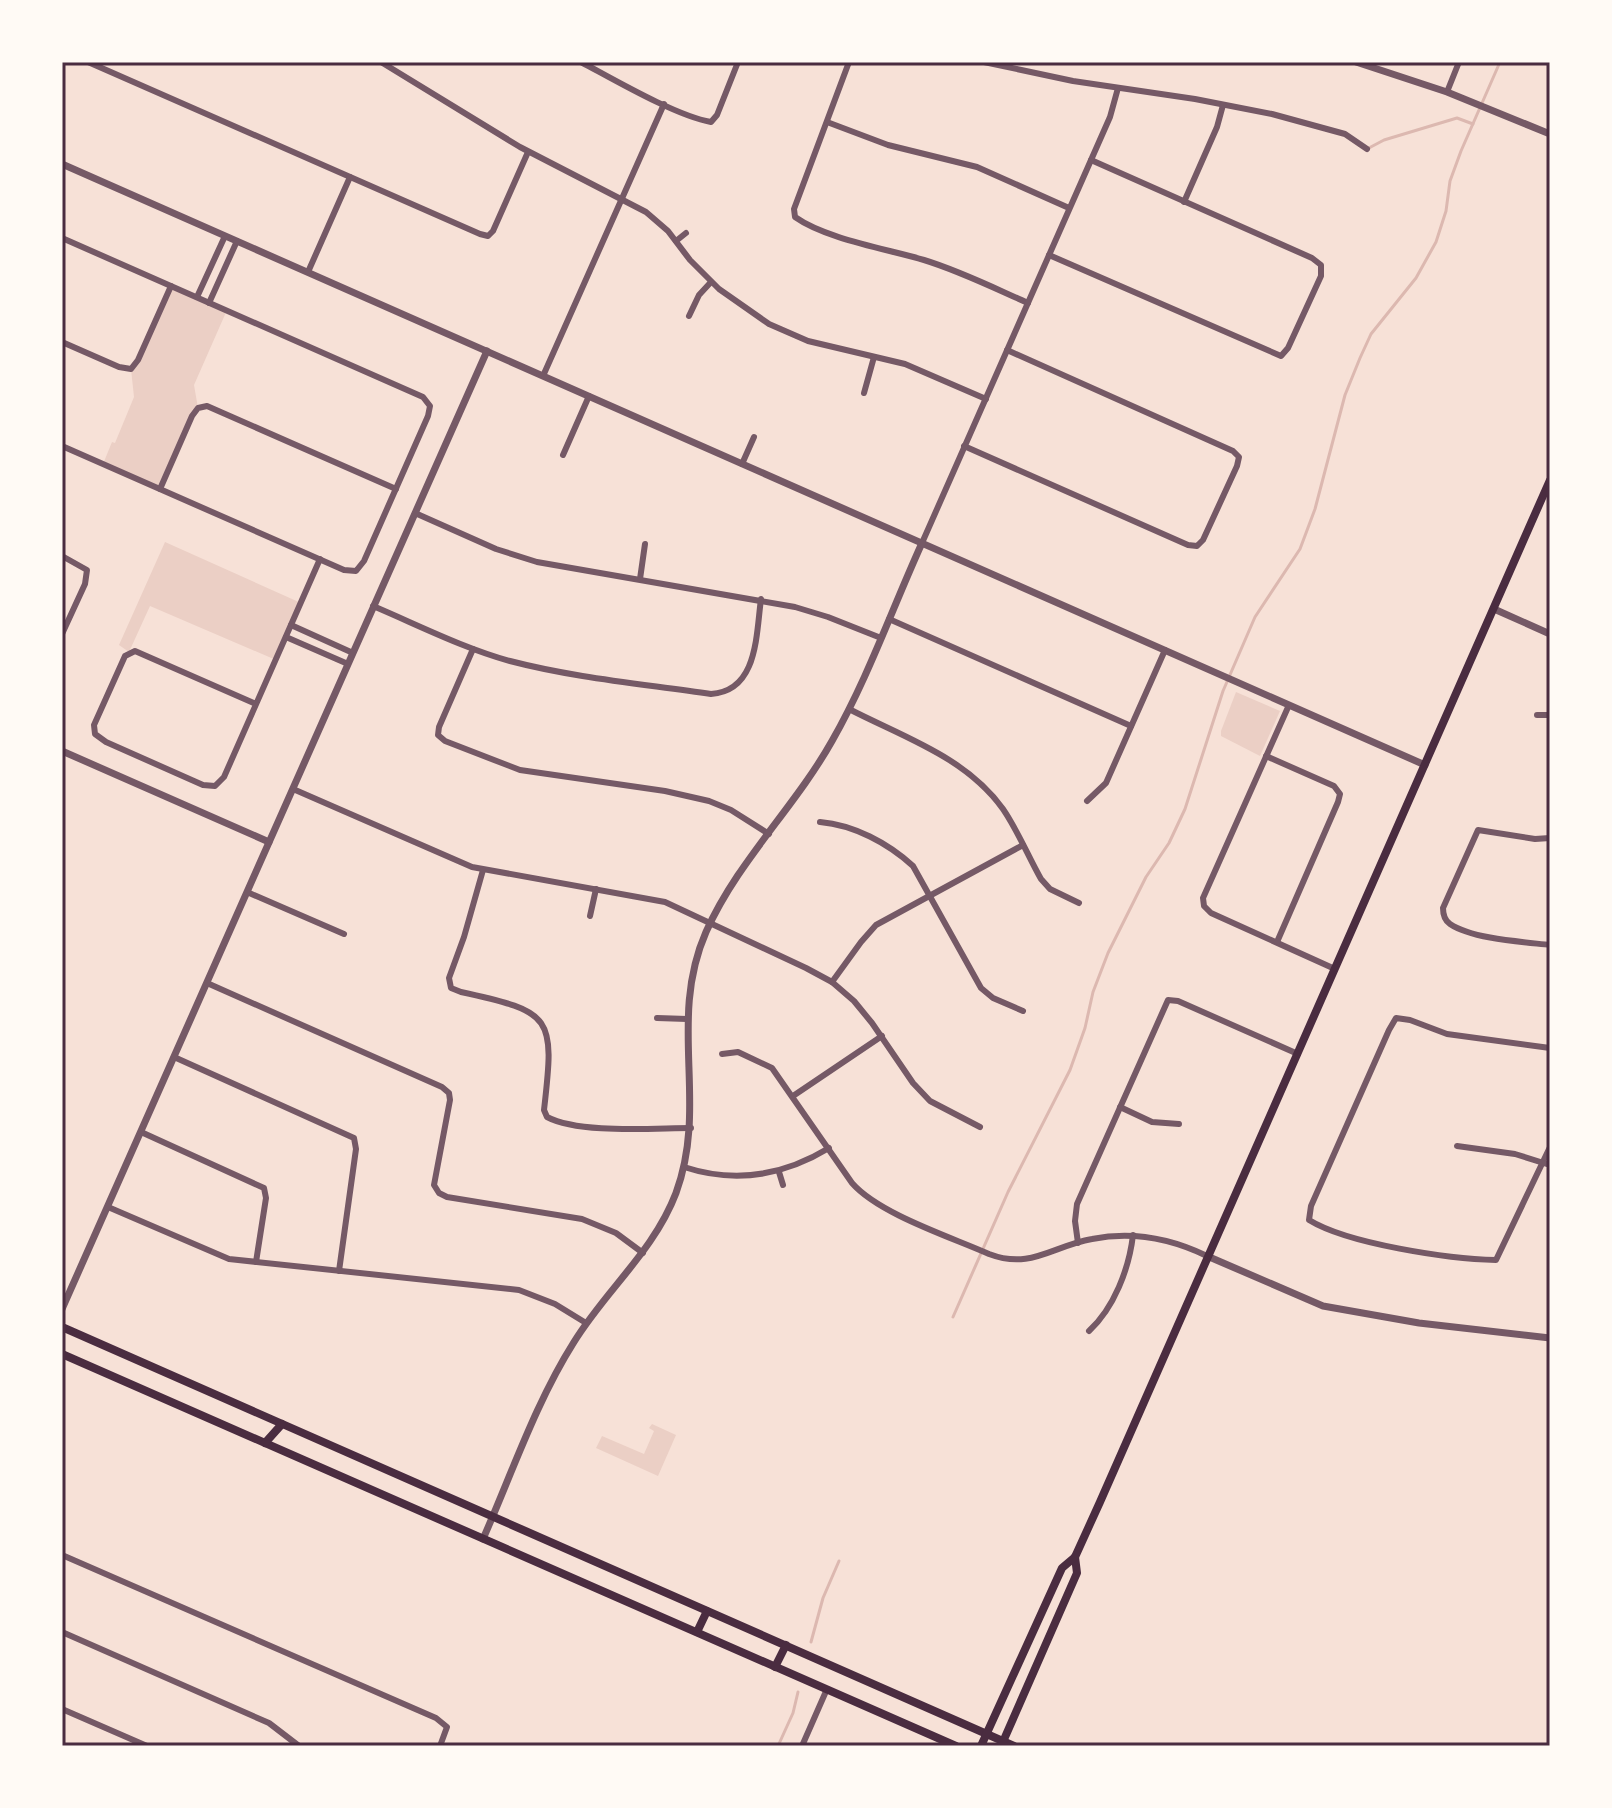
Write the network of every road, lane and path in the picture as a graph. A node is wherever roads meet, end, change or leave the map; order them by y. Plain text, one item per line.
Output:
1 (88, 62) edge
2 (381, 62) edge
3 (581, 62) edge
4 (738, 62) edge
5 (849, 62) edge
6 (984, 62) edge
7 (1356, 62) edge
8 (1459, 62) edge
9 (1118, 88) junction
10 (1447, 92) junction
11 (664, 104) junction
12 (1223, 105) junction
13 (827, 122) junction
14 (1550, 134) edge
15 (1367, 149) dead end
16 (528, 152) junction
17 (1091, 160) junction
18 (62, 164) edge
19 (350, 177) junction
20 (620, 198) junction
21 (1184, 202) junction
22 (1069, 208) junction
23 (686, 233) dead end
24 (225, 236) junction
25 (62, 238) edge
26 (237, 241) junction
27 (676, 241) junction
28 (1049, 255) junction
29 (211, 266) junction
30 (223, 272) junction
31 (308, 272) junction
32 (711, 282) junction
33 (171, 286) junction
34 (197, 297) junction
35 (209, 303) junction
36 (1028, 303) junction
37 (689, 316) dead end
38 (62, 342) edge
39 (1007, 350) junction
40 (487, 351) junction
41 (874, 357) junction
42 (543, 376) junction
43 (864, 393) dead end
44 (589, 396) junction
45 (986, 399) junction
46 (754, 437) dead end
47 (62, 446) edge
48 (964, 446) junction
49 (563, 455) dead end
50 (742, 464) junction
51 (1550, 480) edge
52 (160, 489) junction
53 (396, 489) junction
54 (415, 513) junction
55 (922, 543) junction
56 (645, 544) dead end
57 (62, 556) edge
58 (320, 559) junction
59 (640, 579) junction
60 (761, 599) junction
61 (373, 606) junction
62 (1494, 609) junction
63 (889, 619) junction
64 (291, 625) junction
65 (62, 634) edge
66 (1550, 634) edge
67 (286, 637) junction
68 (321, 638) junction
69 (881, 638) junction
70 (316, 649) junction
71 (473, 649) junction
72 (1165, 650) junction
73 (353, 653) junction
74 (348, 664) junction
75 (256, 704) junction
76 (1289, 705) junction
77 (849, 709) junction
78 (1537, 715) dead end
79 (1550, 715) edge
80 (1131, 726) junction
81 (62, 751) edge
82 (1266, 756) junction
83 (1425, 765) junction
84 (293, 789) junction
85 (1087, 801) dead end
86 (820, 822) dead end
87 (769, 834) junction
88 (1550, 838) edge
89 (269, 842) junction
90 (1023, 845) junction
91 (483, 870) junction
92 (596, 889) junction
93 (247, 892) junction
94 (930, 895) junction
95 (1079, 903) dead end
96 (590, 916) dead end
97 (711, 922) junction
98 (344, 934) dead end
99 (1277, 942) junction
100 (1550, 945) edge
101 (1335, 969) junction
102 (832, 982) junction
103 (207, 983) junction
104 (1023, 1011) dead end
105 (657, 1018) dead end
106 (687, 1019) junction
107 (882, 1036) junction
108 (1550, 1048) edge
109 (722, 1054) dead end
110 (1298, 1054) junction
111 (174, 1057) junction
112 (793, 1096) junction
113 (1120, 1107) junction
114 (1179, 1124) dead end
115 (980, 1127) dead end
116 (691, 1128) junction
117 (141, 1132) junction
118 (1457, 1146) dead end
119 (1550, 1147) edge
120 (829, 1148) junction
121 (1546, 1165) edge
122 (684, 1167) junction
123 (779, 1172) junction
124 (1550, 1172) edge
125 (783, 1185) dead end
126 (108, 1207) junction
127 (1133, 1235) junction
128 (1078, 1243) junction
129 (643, 1253) junction
130 (1207, 1256) junction
131 (256, 1262) junction
132 (339, 1271) junction
133 (62, 1309) edge
134 (586, 1323) junction
135 (62, 1327) edge
136 (1089, 1331) dead end
137 (1550, 1338) edge
138 (62, 1354) edge
139 (282, 1424) junction
140 (265, 1443) junction
141 (493, 1517) junction
142 (483, 1539) junction
143 (62, 1555) edge
144 (1075, 1557) junction
145 (707, 1611) junction
146 (62, 1632) edge
147 (697, 1632) junction
148 (786, 1645) junction
149 (775, 1667) junction
150 (827, 1689) junction
151 (62, 1709) edge
152 (987, 1734) junction
153 (1002, 1744) edge
154 (147, 1746) edge
155 (299, 1746) edge
156 (440, 1746) edge
157 (802, 1746) edge
158 (956, 1746) edge
159 (981, 1746) edge
160 (1014, 1746) edge

1 - 19 street
2 - 16 street
3 - 11 street
4 - 11 street
5 - 13 street
6 - 9 street
7 - 10 street
8 - 10 street
9 - 12 street
9 - 17 street
10 - 14 street
11 - 20 street
12 - 15 street
12 - 21 street
13 - 22 street
13 - 36 street
16 - 19 street
16 - 20 street
17 - 21 street
17 - 22 street
18 - 24 street
19 - 31 street
20 - 27 street
20 - 42 street
21 - 28 street
22 - 28 street
23 - 27 street
24 - 26 street
24 - 29 street
25 - 33 street
26 - 30 street
26 - 31 street
27 - 32 street
28 - 36 street
29 - 30 street
29 - 34 street
30 - 35 street
31 - 40 street
32 - 37 street
32 - 41 street
33 - 34 street
33 - 38 street
34 - 35 street
35 - 53 street
36 - 39 street
39 - 45 street
39 - 48 street
40 - 42 street
40 - 54 street
41 - 43 street
41 - 45 street
42 - 44 street
44 - 49 street
44 - 50 street
45 - 48 street
46 - 50 street
47 - 52 street
48 - 55 street
50 - 55 street
51 - 62 main road
52 - 53 street
52 - 58 street
53 - 58 street
54 - 59 street
54 - 61 street
55 - 63 street
55 - 72 street
56 - 59 street
57 - 65 street
58 - 64 street
59 - 60 street
60 - 69 street
60 - 71 street
61 - 71 street
61 - 73 street
62 - 66 street
62 - 83 main road
63 - 69 street
63 - 80 street
64 - 67 street
64 - 68 street
67 - 70 street
67 - 75 street
68 - 70 street
68 - 73 street
69 - 77 street
70 - 74 street
71 - 87 street
72 - 76 street
72 - 80 street
73 - 74 street
74 - 84 street
75 - 75 street
76 - 82 street
76 - 83 street
77 - 87 street
77 - 90 street
78 - 79 street
80 - 85 street
81 - 89 street
82 - 99 street
82 - 99 street
83 - 101 main road
84 - 89 street
84 - 91 street
86 - 94 street
87 - 97 street
88 - 100 street
89 - 93 street
90 - 94 street
90 - 95 street
91 - 92 street
91 - 116 street
92 - 96 street
92 - 97 street
93 - 98 street
93 - 103 street
94 - 102 street
94 - 104 street
97 - 102 street
97 - 106 street
99 - 101 street
101 - 110 main road
102 - 107 street
103 - 111 street
103 - 129 street
105 - 106 street
106 - 116 street
107 - 112 street
107 - 115 street
108 - 121 street
109 - 112 street
110 - 113 street
110 - 130 main road
111 - 117 street
111 - 132 street
112 - 120 street
113 - 114 street
113 - 128 street
116 - 122 street
117 - 126 street
117 - 131 street
118 - 121 street
119 - 121 street
120 - 123 street
120 - 128 street
121 - 124 street
122 - 123 street
122 - 129 street
123 - 125 street
126 - 131 street
126 - 133 street
127 - 128 street
127 - 130 street
127 - 136 street
129 - 134 street
130 - 137 street
130 - 144 main road
131 - 132 street
132 - 134 street
134 - 141 street
135 - 139 main road
138 - 140 main road
139 - 140 main road
139 - 141 main road
140 - 142 main road
141 - 142 street
141 - 145 main road
142 - 147 main road
143 - 156 street
144 - 152 main road
144 - 153 main road
145 - 147 main road
145 - 148 main road
146 - 155 street
147 - 149 main road
148 - 149 main road
148 - 152 main road
149 - 150 main road
150 - 157 street
150 - 158 main road
151 - 154 street
152 - 153 main road
152 - 159 main road
153 - 160 main road

